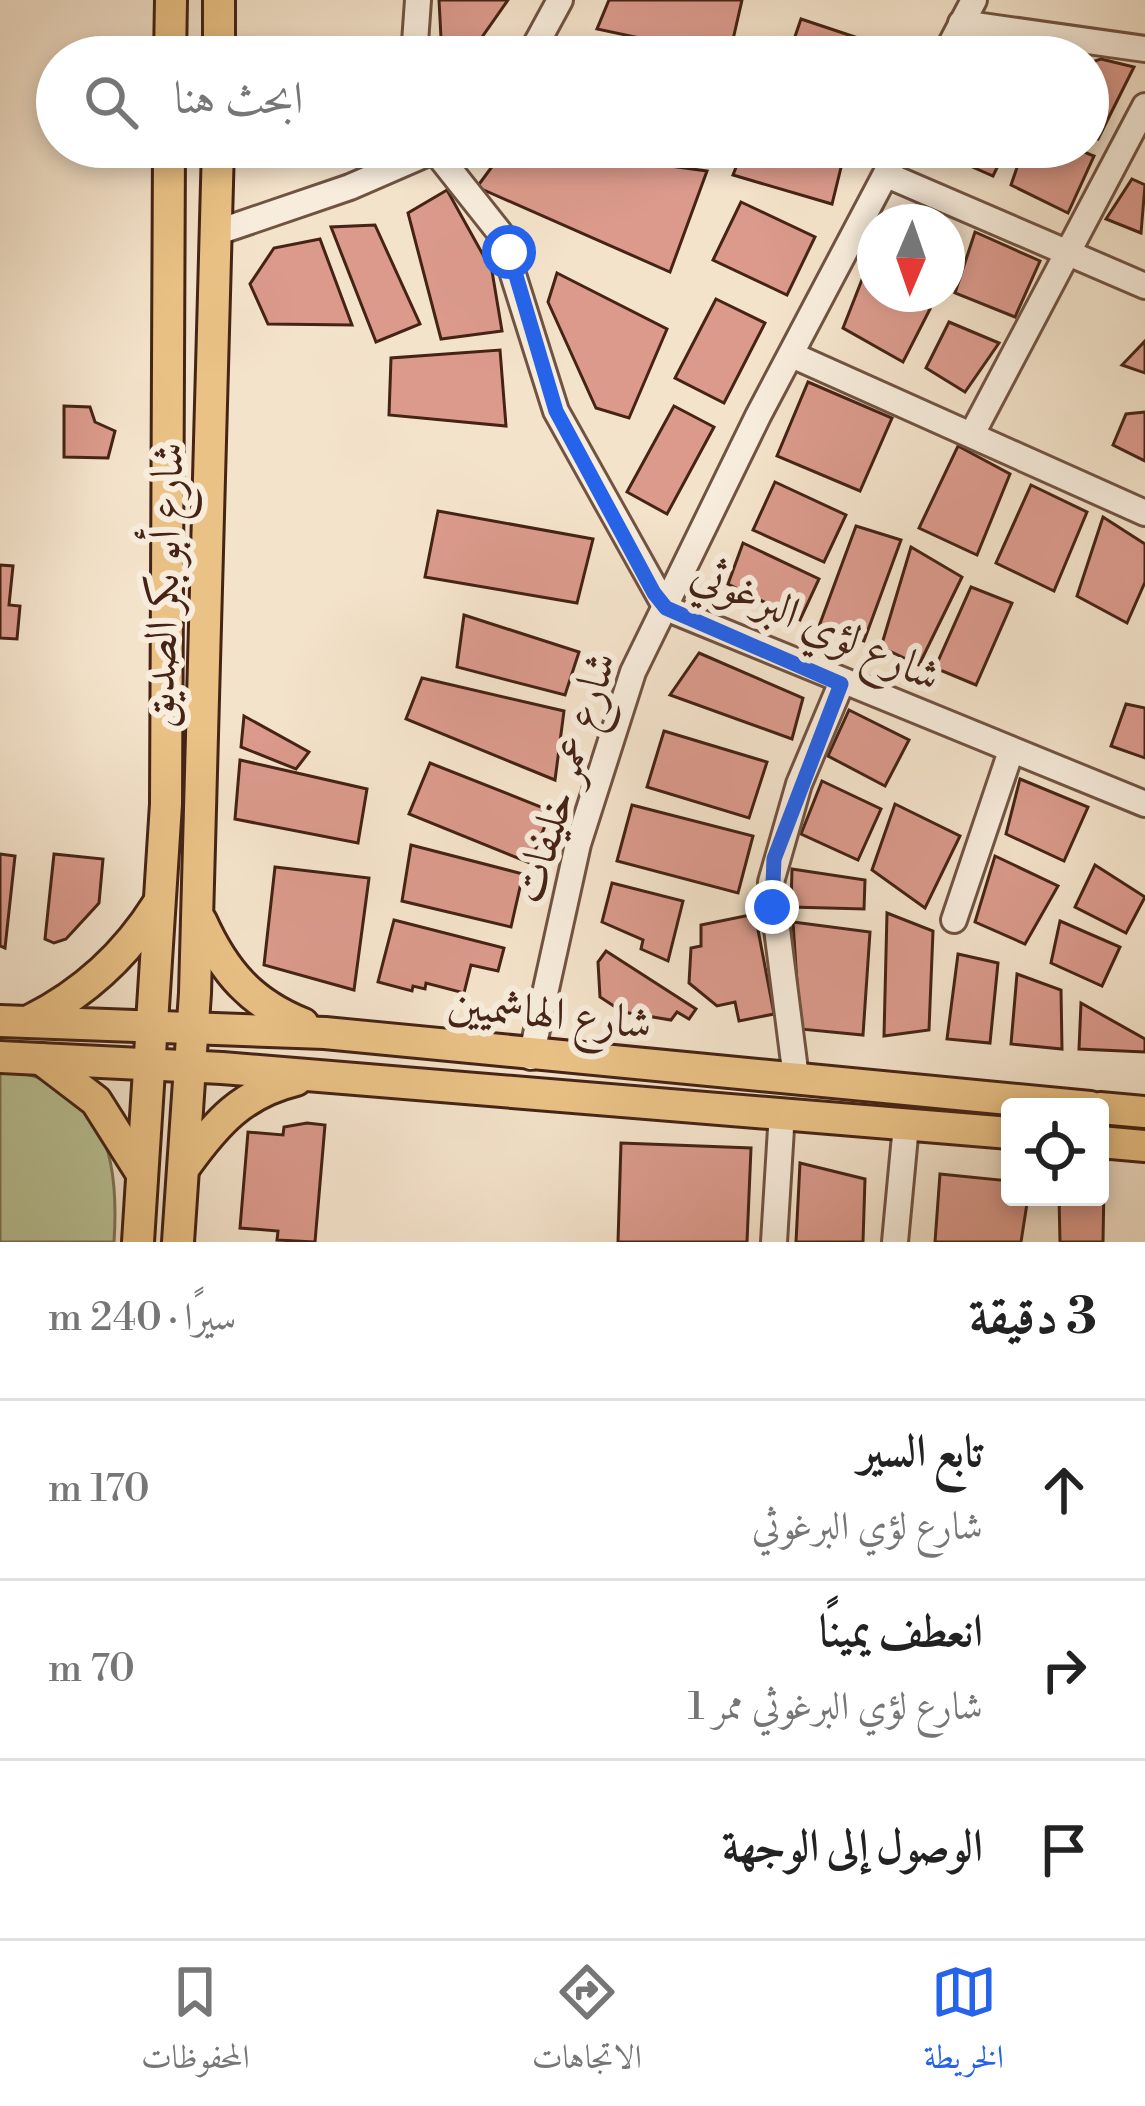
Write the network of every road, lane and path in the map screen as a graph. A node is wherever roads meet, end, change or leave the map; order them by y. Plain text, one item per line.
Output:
1 (171, 0) edge
2 (219, 0) edge
3 (418, 0) edge
4 (560, 0) edge
5 (974, 0) edge
6 (961, 23) junction
7 (170, 36) edge
8 (219, 36) edge
9 (415, 36) edge
10 (540, 36) edge
11 (954, 36) edge
12 (1053, 36) edge
13 (1109, 44) edge
14 (1145, 49) edge
15 (1145, 106) edge
16 (169, 168) edge
17 (218, 168) edge
18 (377, 168) edge
19 (451, 168) edge
20 (890, 168) edge
21 (887, 175) junction
22 (218, 232) junction
23 (1071, 255) junction
24 (1145, 286) edge
25 (792, 355) junction
26 (165, 425) junction
27 (212, 426) junction
28 (972, 434) junction
29 (1145, 513) edge
30 (666, 608) junction
31 (841, 684) junction
32 (1011, 751) junction
33 (1145, 804) edge
34 (158, 904) junction
35 (197, 912) junction
36 (954, 920) dead end
37 (14, 1021) edge
38 (151, 1023) junction
39 (194, 1025) junction
40 (325, 1033) junction
41 (0, 1057) edge
42 (532, 1057) junction
43 (41, 1059) junction
44 (149, 1063) junction
45 (192, 1066) junction
46 (322, 1078) junction
47 (796, 1078) junction
48 (1001, 1098) edge
49 (1109, 1109) edge
50 (782, 1112) junction
51 (1145, 1112) edge
52 (905, 1125) junction
53 (1001, 1132) edge
54 (1109, 1143) edge
55 (1145, 1147) edge
56 (186, 1165) junction
57 (142, 1174) junction
58 (138, 1242) edge
59 (178, 1242) edge
60 (774, 1242) edge
61 (895, 1242) edge

1 - 7 main road
2 - 8 main road
3 - 9 street
4 - 10 street
5 - 6 street
6 - 11 street
6 - 12 street
13 - 14 street
15 - 23 street
16 - 26 main road, شارع أبو بكر الصديق
17 - 22 main road, شارع أبو بكر الصديق
18 - 22 street
19 - 30 street, شارع لؤي البرغوثي
20 - 21 street, شارع عمر خليفات
21 - 23 street
21 - 25 street, شارع عمر خليفات
22 - 27 main road, شارع أبو بكر الصديق
23 - 24 street
23 - 28 street
25 - 28 street
25 - 30 street, شارع عمر خليفات
26 - 27 main road
26 - 34 main road, شارع أبو بكر الصديق
27 - 35 main road, شارع أبو بكر الصديق
28 - 29 street
30 - 31 street, شارع لؤي البرغوثي
30 - 42 street, شارع عمر خليفات
31 - 32 street, شارع لؤي البرغوثي
31 - 47 street
32 - 33 street, شارع لؤي البرغوثي
32 - 36 street
34 - 37 main road
34 - 38 main road, شارع أبو بكر الصديق
35 - 39 main road, شارع أبو بكر الصديق
35 - 40 main road
37 - 38 main road, شارع الهاشميين
38 - 39 main road, شارع الهاشميين
38 - 44 main road, شارع أبو بكر الصديق
39 - 40 main road, شارع الهاشميين
39 - 45 main road, شارع أبو بكر الصديق
40 - 42 main road, شارع الهاشميين
41 - 43 main road, شارع الهاشميين
42 - 47 main road, شارع الهاشميين
43 - 44 main road, شارع الهاشميين
43 - 57 main road
44 - 45 main road, شارع الهاشميين
44 - 57 main road, شارع أبو بكر الصديق
45 - 46 main road, شارع الهاشميين
45 - 56 main road, شارع أبو بكر الصديق
46 - 50 main road, شارع الهاشميين
46 - 56 main road
47 - 48 main road, شارع الهاشميين
49 - 51 main road
50 - 52 main road, شارع الهاشميين
50 - 60 street
52 - 53 main road, شارع الهاشميين
52 - 61 street
54 - 55 main road
56 - 59 main road, شارع أبو بكر الصديق
57 - 58 main road, شارع أبو بكر الصديق

